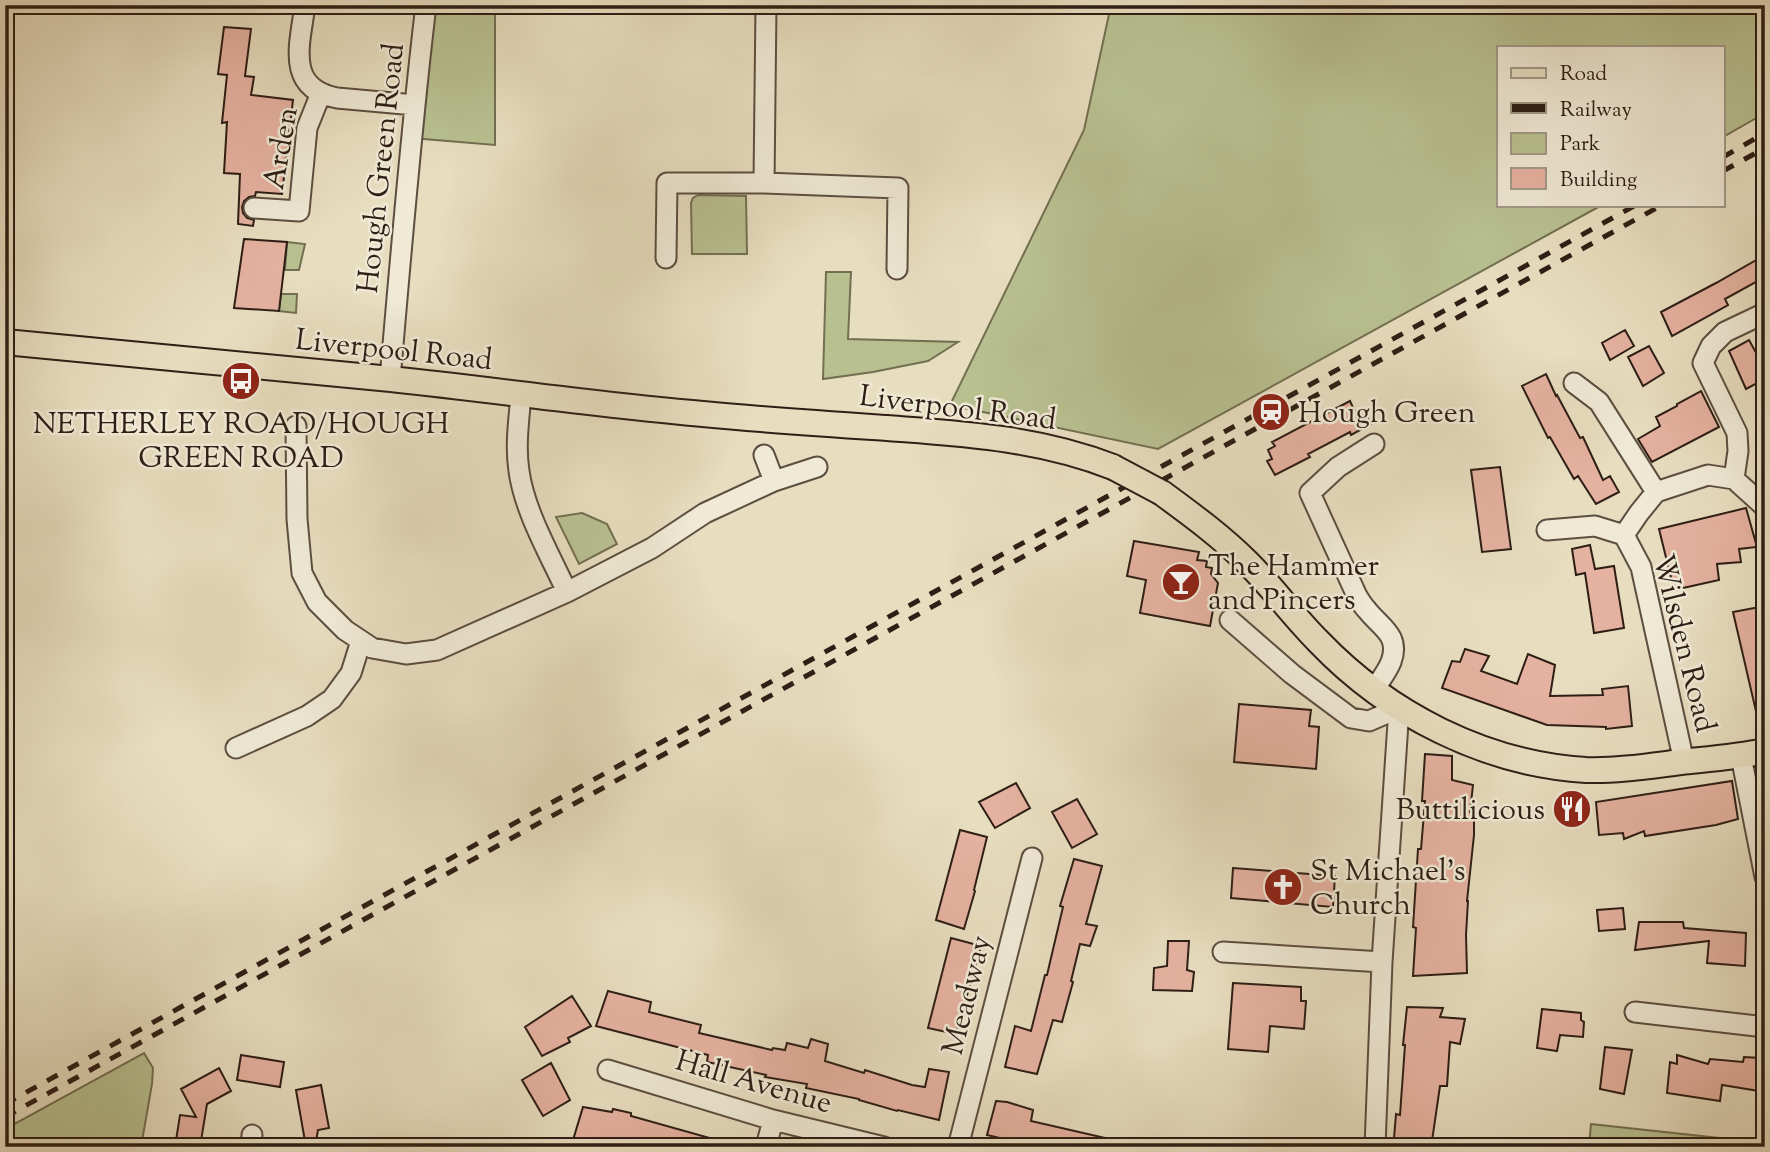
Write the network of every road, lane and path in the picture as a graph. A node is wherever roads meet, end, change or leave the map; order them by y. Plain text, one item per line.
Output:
1 (305, 5) edge
2 (426, 5) edge
3 (766, 5) edge
4 (321, 93) junction
5 (415, 105) junction
6 (764, 183) junction
7 (254, 208) dead end
8 (666, 258) dead end
9 (897, 269) dead end
10 (1765, 313) edge
11 (5, 342) edge
12 (390, 379) junction
13 (1574, 383) dead end
14 (521, 394) junction
15 (296, 426) dead end
16 (1374, 444) dead end
17 (764, 455) dead end
18 (817, 467) dead end
19 (1734, 479) junction
20 (774, 481) junction
21 (1656, 492) junction
22 (1765, 507) edge
23 (1546, 530) dead end
24 (1624, 535) junction
25 (567, 592) junction
26 (1230, 620) dead end
27 (361, 640) junction
28 (1373, 691) junction
29 (1399, 708) junction
30 (236, 748) dead end
31 (1765, 751) edge
32 (1741, 756) junction
33 (1684, 762) junction
34 (1032, 858) dead end
35 (1765, 877) edge
36 (1223, 953) dead end
37 (1382, 962) junction
38 (1635, 1012) dead end
39 (1765, 1027) edge
40 (608, 1070) dead end
41 (773, 1120) junction
42 (766, 1147) edge
43 (884, 1147) edge
44 (958, 1147) edge
45 (1375, 1147) edge

1 - 4 street, Arden
2 - 5 street, Hough Green Road
3 - 6 street
4 - 5 street, Arden
4 - 7 street, Arden
5 - 12 street, Hough Green Road
6 - 8 street
6 - 9 street
10 - 19 street
11 - 12 main road, Liverpool Road
12 - 14 main road, Liverpool Road
13 - 21 street
14 - 25 street
14 - 28 main road, Liverpool Road, bridge
15 - 27 street
16 - 28 street
17 - 20 street
18 - 20 street
19 - 21 street
19 - 22 street
20 - 25 street
21 - 24 street
23 - 24 street, Wilsden Road
24 - 33 street, Wilsden Road
25 - 27 street
26 - 29 street
27 - 30 street
28 - 29 main road, Liverpool Road
29 - 33 main road, Liverpool Road
29 - 37 street
31 - 32 main road, Liverpool Road
32 - 33 main road, Liverpool Road
32 - 35 street
34 - 44 street, Meadway
36 - 37 street
37 - 45 street
38 - 39 street
40 - 41 street, Hall Avenue
41 - 42 street
41 - 43 street, Hall Avenue

